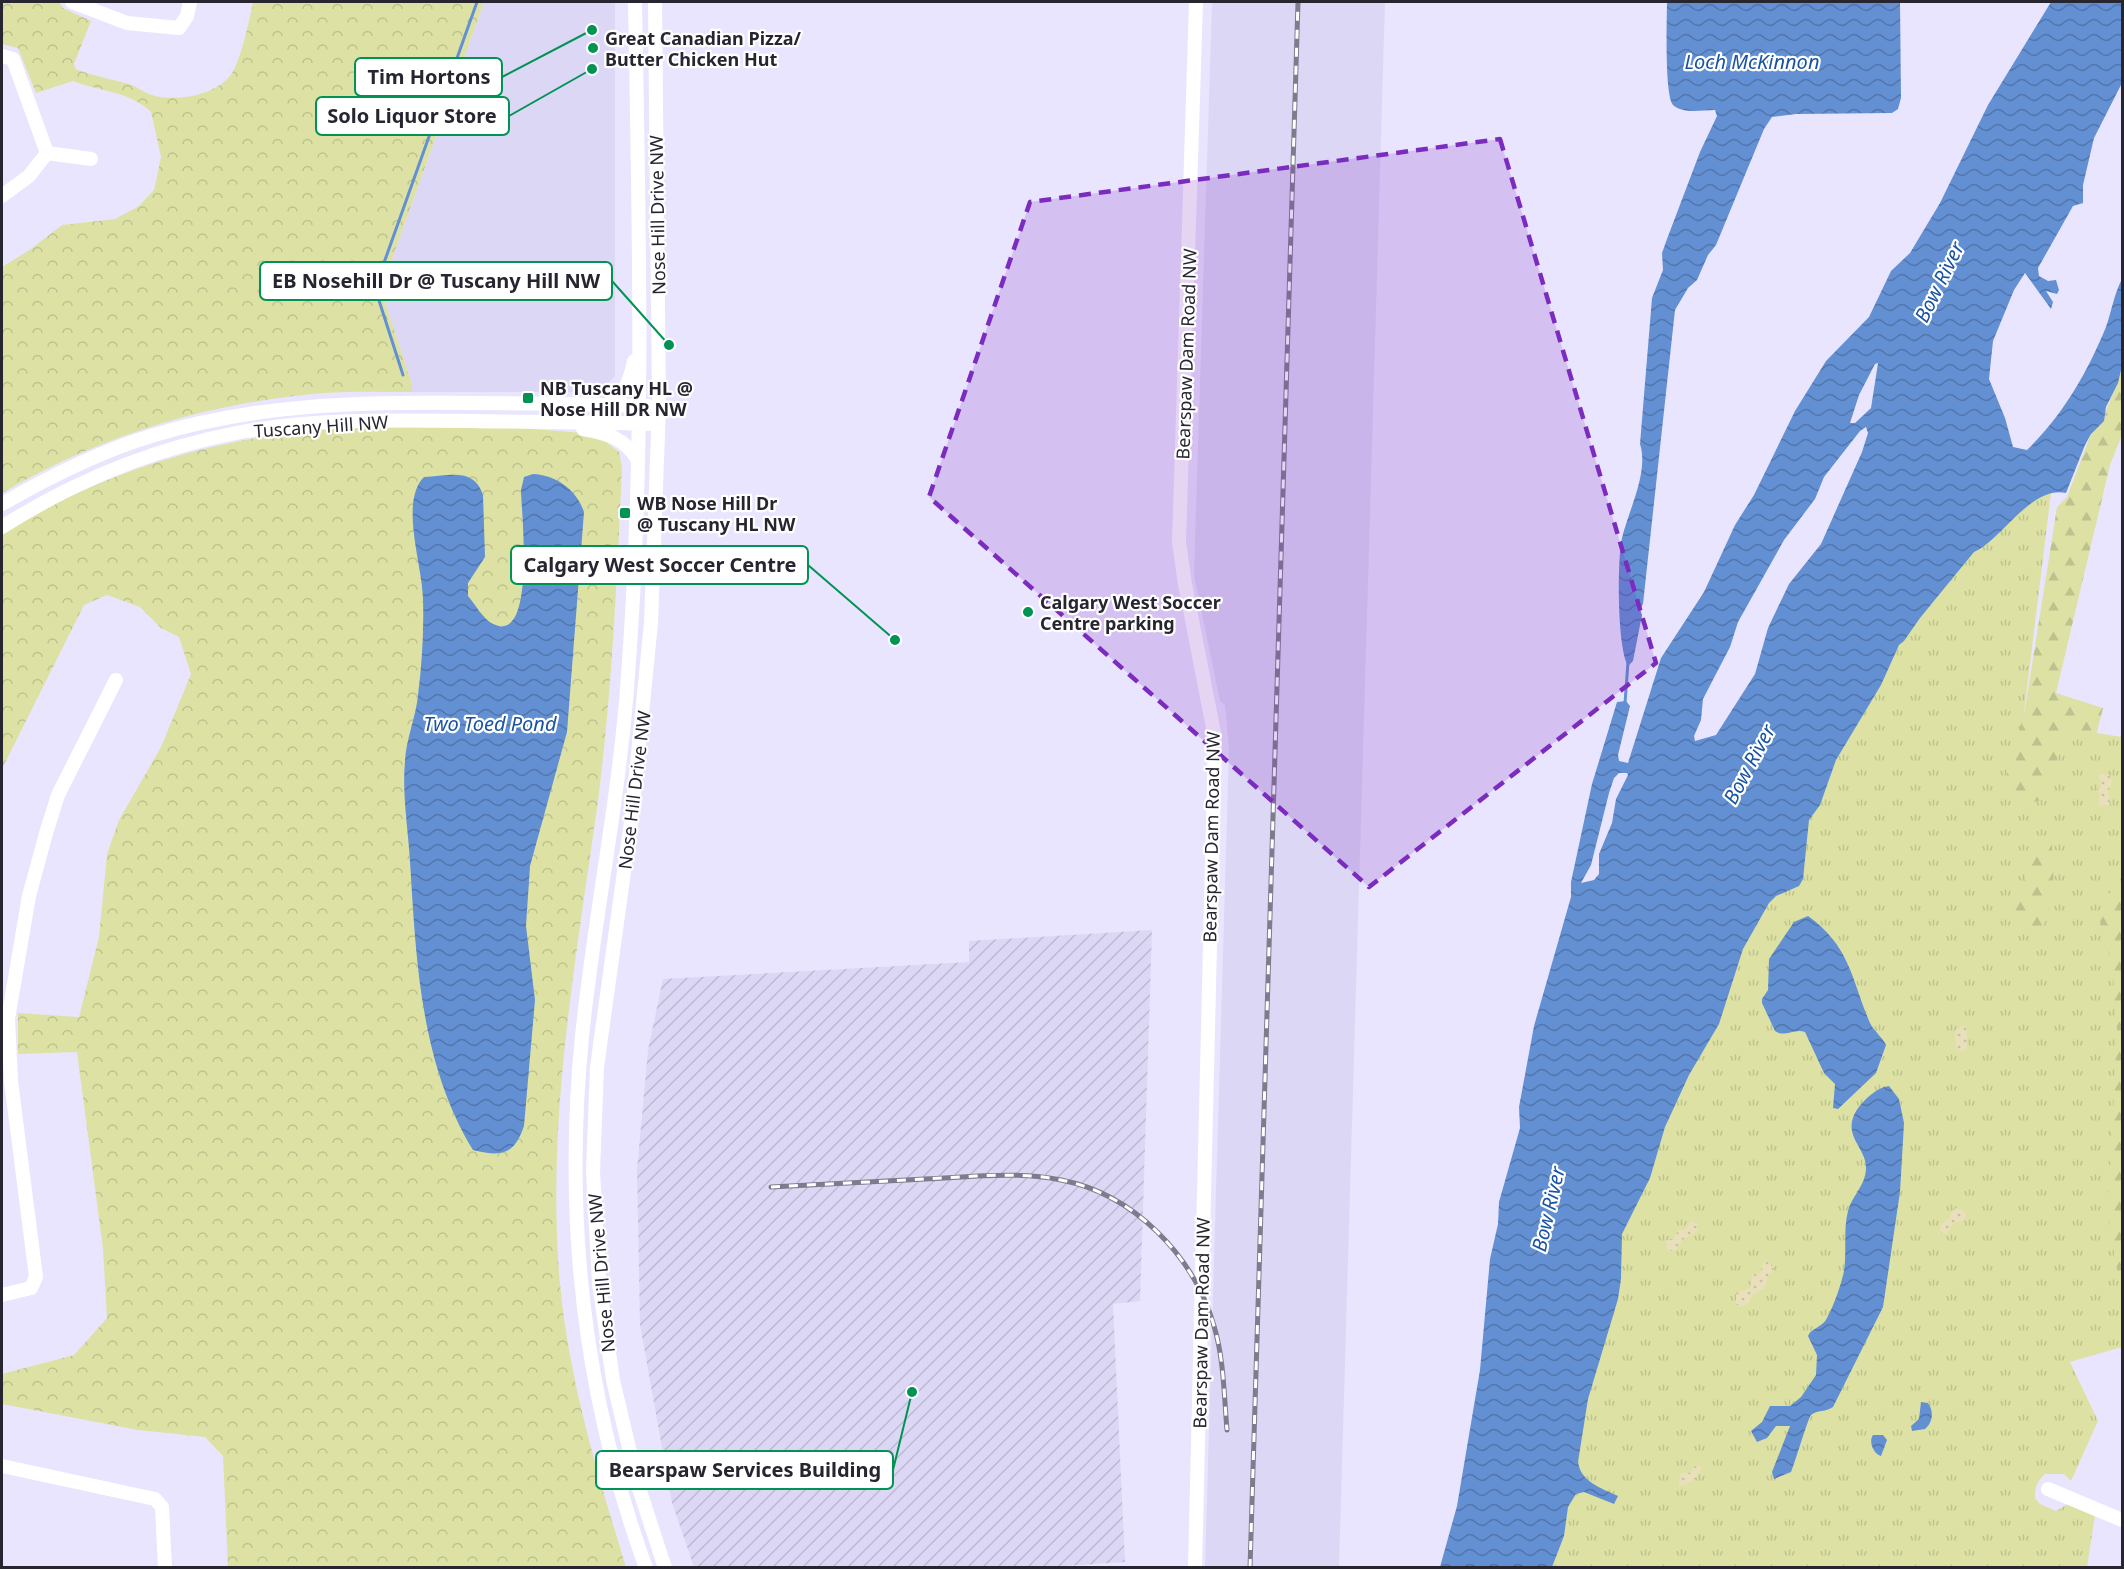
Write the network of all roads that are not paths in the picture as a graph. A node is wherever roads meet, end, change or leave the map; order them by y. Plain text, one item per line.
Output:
1 (72, 2) edge
2 (190, 2) edge
3 (635, 2) edge
4 (655, 2) edge
5 (1196, 2) edge
6 (2, 56) edge
7 (47, 153) junction
8 (91, 159) dead end
9 (2, 196) edge
10 (640, 303) junction
11 (608, 405) junction
12 (639, 405) junction
13 (659, 406) junction
14 (555, 423) junction
15 (639, 424) junction
16 (659, 424) junction
17 (638, 460) junction
18 (2, 504) edge
19 (2, 527) edge
20 (117, 680) dead end
21 (5, 1031) edge
22 (2, 1295) edge
23 (2, 1466) edge
24 (2048, 1489) dead end
25 (2122, 1520) edge
26 (165, 1568) edge
27 (646, 1568) edge
28 (665, 1568) edge
29 (1195, 1568) edge

1 - 2 street
3 - 10 street, Nose Hill Drive NW
4 - 13 street, Nose Hill Drive NW
5 - 29 street, Bearspaw Dam Road NW
6 - 7 street
7 - 8 street
7 - 9 street
10 - 11 street
10 - 12 street, Nose Hill Drive NW
11 - 12 street, Tuscany Hill NW
11 - 18 street, Tuscany Hill NW
12 - 13 street, Tuscany Hill NW
12 - 15 street, Nose Hill Drive NW
13 - 16 street, Nose Hill Drive NW
14 - 15 street, Tuscany Hill NW
14 - 17 street
14 - 19 street, Tuscany Hill NW
15 - 16 street, Tuscany Hill NW
15 - 17 street, Nose Hill Drive NW
16 - 28 street, Nose Hill Drive NW
17 - 27 street, Nose Hill Drive NW
20 - 21 street
21 - 22 street
23 - 26 street
24 - 25 street

